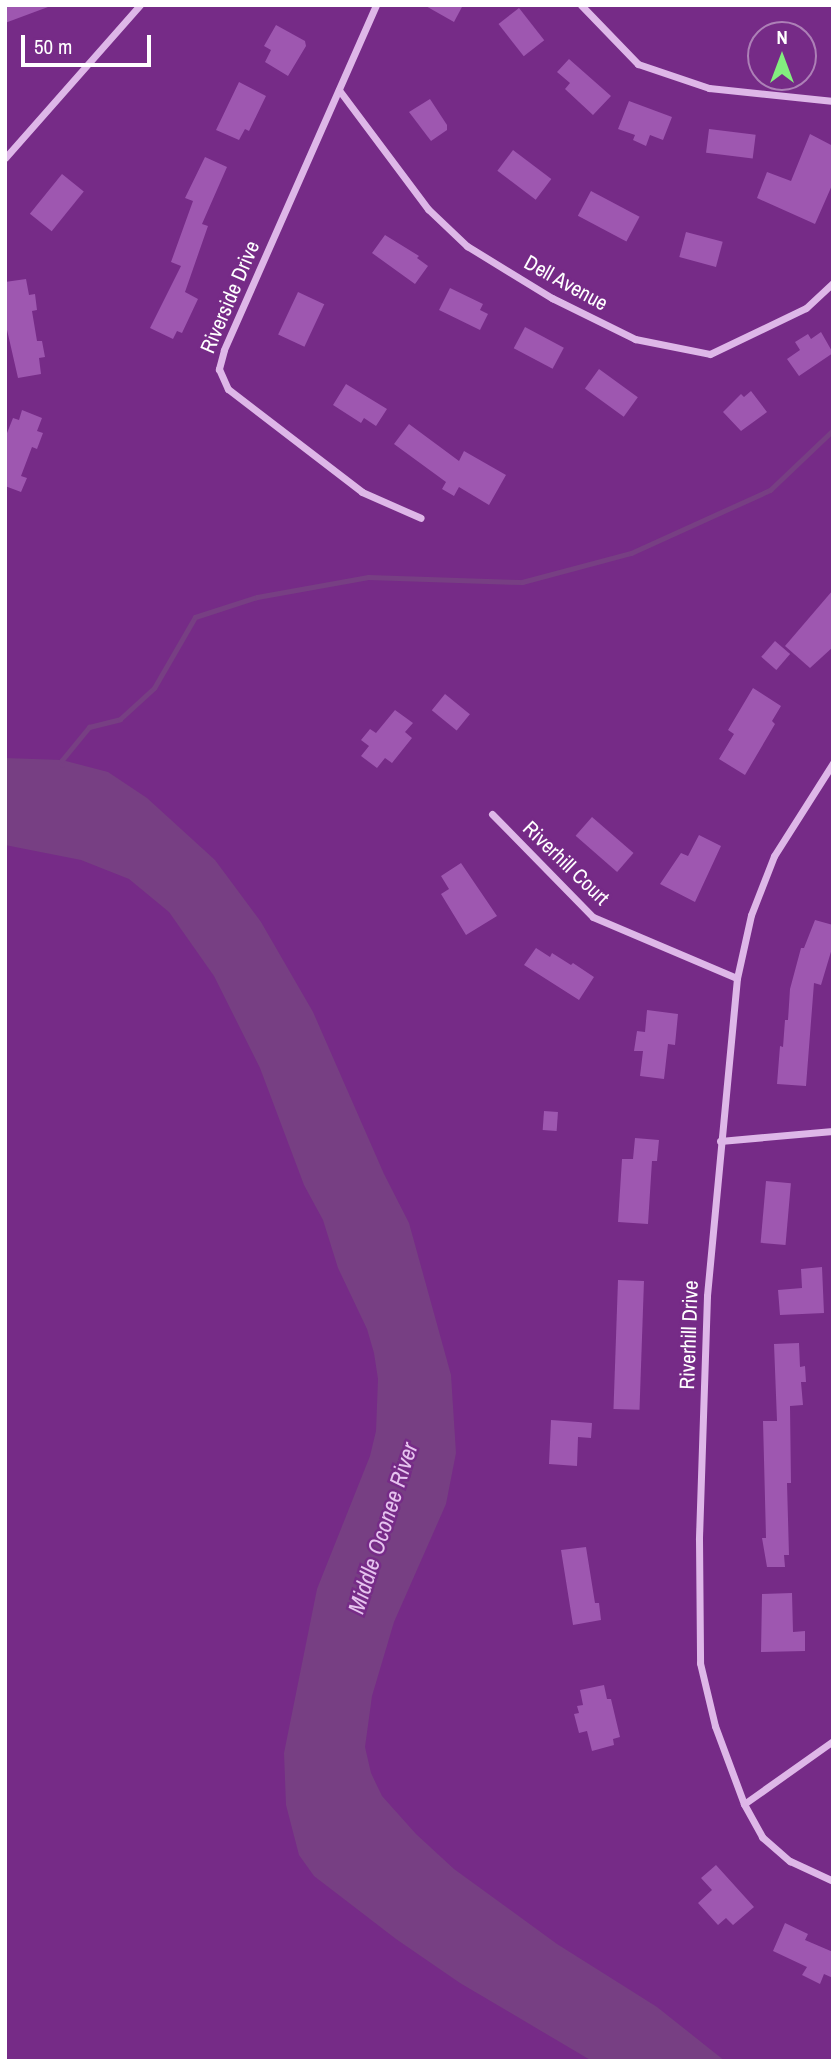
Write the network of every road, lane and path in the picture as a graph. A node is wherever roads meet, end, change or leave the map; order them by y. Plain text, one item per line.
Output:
1 (139, 5) edge
2 (376, 5) edge
3 (581, 5) edge
4 (339, 90) junction
5 (833, 101) edge
6 (5, 158) edge
7 (833, 282) edge
8 (421, 517) dead end
9 (833, 763) edge
10 (492, 814) dead end
11 (737, 978) junction
12 (833, 1131) edge
13 (720, 1140) junction
14 (833, 1741) edge
15 (744, 1804) junction
16 (833, 1881) edge

1 - 6 street
2 - 4 street, Riverside Drive
3 - 5 street
4 - 7 street, Dell Avenue
4 - 8 street, Riverside Drive
9 - 11 street, Riverhill Drive
10 - 11 street, Riverhill Court
11 - 13 street, Riverhill Drive
12 - 13 street
13 - 15 street, Riverhill Drive
14 - 15 street
15 - 16 street, Riverhill Drive

